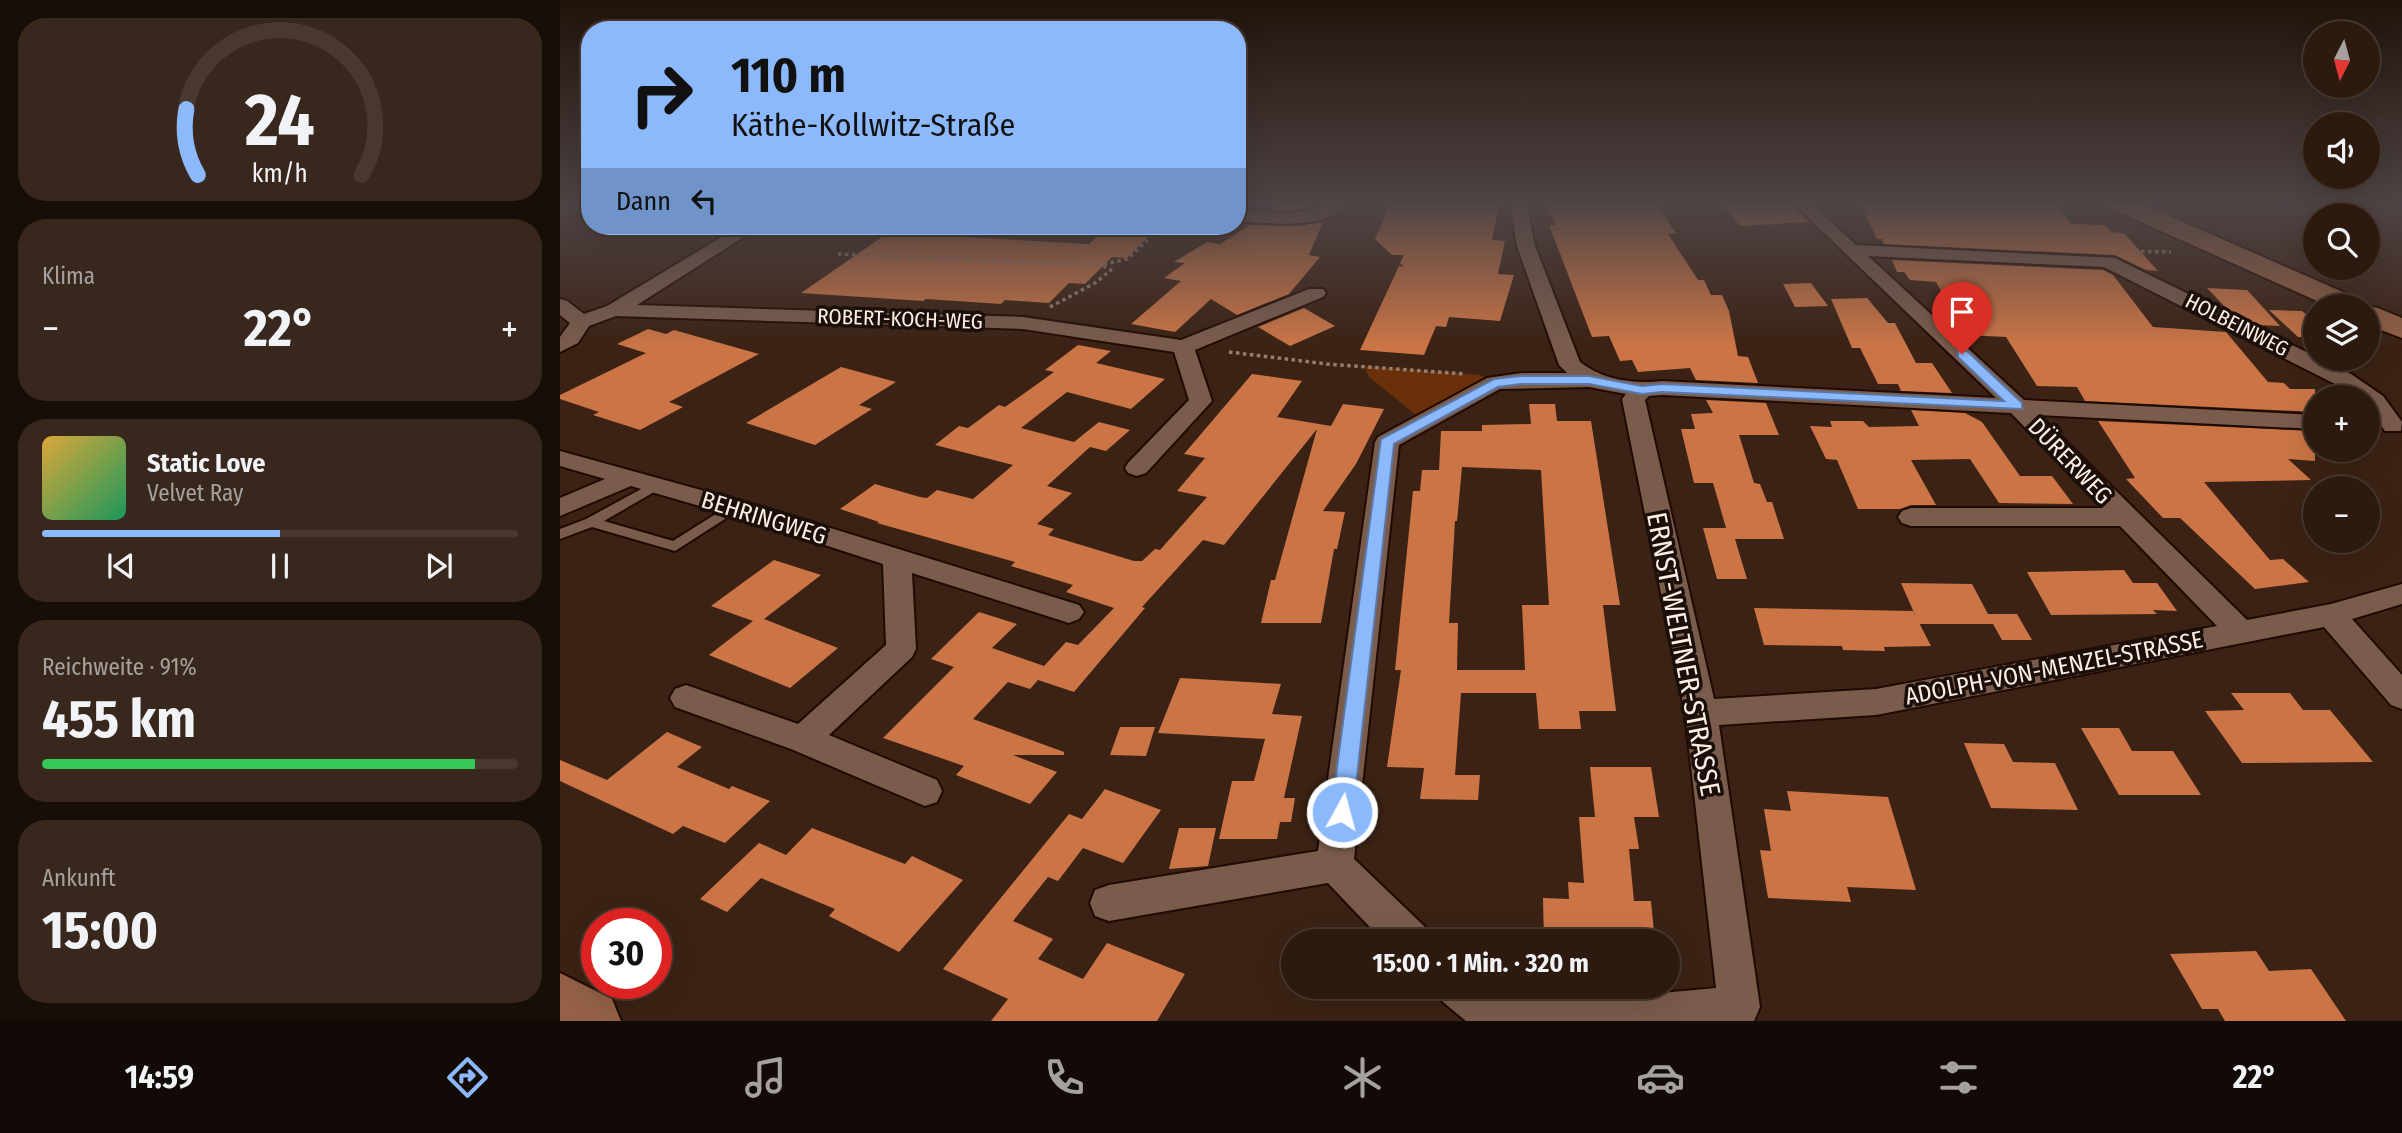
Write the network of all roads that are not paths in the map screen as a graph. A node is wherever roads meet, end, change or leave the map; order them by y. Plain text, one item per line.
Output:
1 (1853, 250) edge
2 (712, 251) edge
3 (1527, 251) edge
4 (1867, 251) edge
5 (2226, 251) edge
6 (1316, 293) dead end
7 (2324, 294) edge
8 (560, 305) edge
9 (614, 310) junction
10 (2380, 319) edge
11 (581, 322) junction
12 (2402, 329) edge
13 (560, 346) edge
14 (1183, 347) junction
15 (1570, 375) junction
16 (1642, 390) junction
17 (2017, 406) junction
18 (2303, 421) edge
19 (2380, 425) edge
20 (2398, 426) edge
21 (560, 458) edge
22 (1137, 468) dead end
23 (629, 478) junction
24 (656, 485) junction
25 (560, 508) edge
26 (735, 508) junction
27 (1911, 517) dead end
28 (2125, 517) junction
29 (591, 522) junction
30 (560, 534) edge
31 (897, 559) junction
32 (2402, 594) edge
33 (1069, 612) dead end
34 (2331, 615) junction
35 (2241, 632) junction
36 (2402, 695) edge
37 (687, 698) dead end
38 (1701, 713) junction
39 (803, 739) junction
40 (925, 790) dead end
41 (1335, 865) junction
42 (1109, 903) dead end
43 (1399, 929) edge
44 (1470, 999) edge
45 (560, 1004) edge
46 (590, 1021) edge

1 - 17 street, DÜRERWEG
2 - 9 street
3 - 15 street
4 - 20 street, HOLBEINWEG
5 - 7 street
6 - 14 street
8 - 11 street
9 - 11 street
9 - 14 street, ROBERT-KOCH-WEG
10 - 12 street
11 - 13 street
14 - 22 street
15 - 16 street
15 - 41 street
16 - 17 street
16 - 38 street, ERNST-WELTNER-STRASSE
17 - 18 street
17 - 28 street, DÜRERWEG
19 - 20 street, HOLBEINWEG
21 - 23 street, BEHRINGWEG
23 - 24 street, BEHRINGWEG
23 - 25 street
24 - 26 street, BEHRINGWEG
24 - 29 lane
26 - 29 lane
26 - 31 street, BEHRINGWEG
27 - 28 street, DÜRERWEG
28 - 35 street, DÜRERWEG
29 - 30 lane
31 - 33 street, BEHRINGWEG
31 - 39 street
32 - 34 street, ADOLPH-VON-MENZEL-STRASSE
34 - 35 street, ADOLPH-VON-MENZEL-STRASSE
34 - 36 street
35 - 38 street, ADOLPH-VON-MENZEL-STRASSE
37 - 39 street
38 - 44 street, ERNST-WELTNER-STRASSE
39 - 40 street
41 - 42 street
41 - 43 street
45 - 46 street

